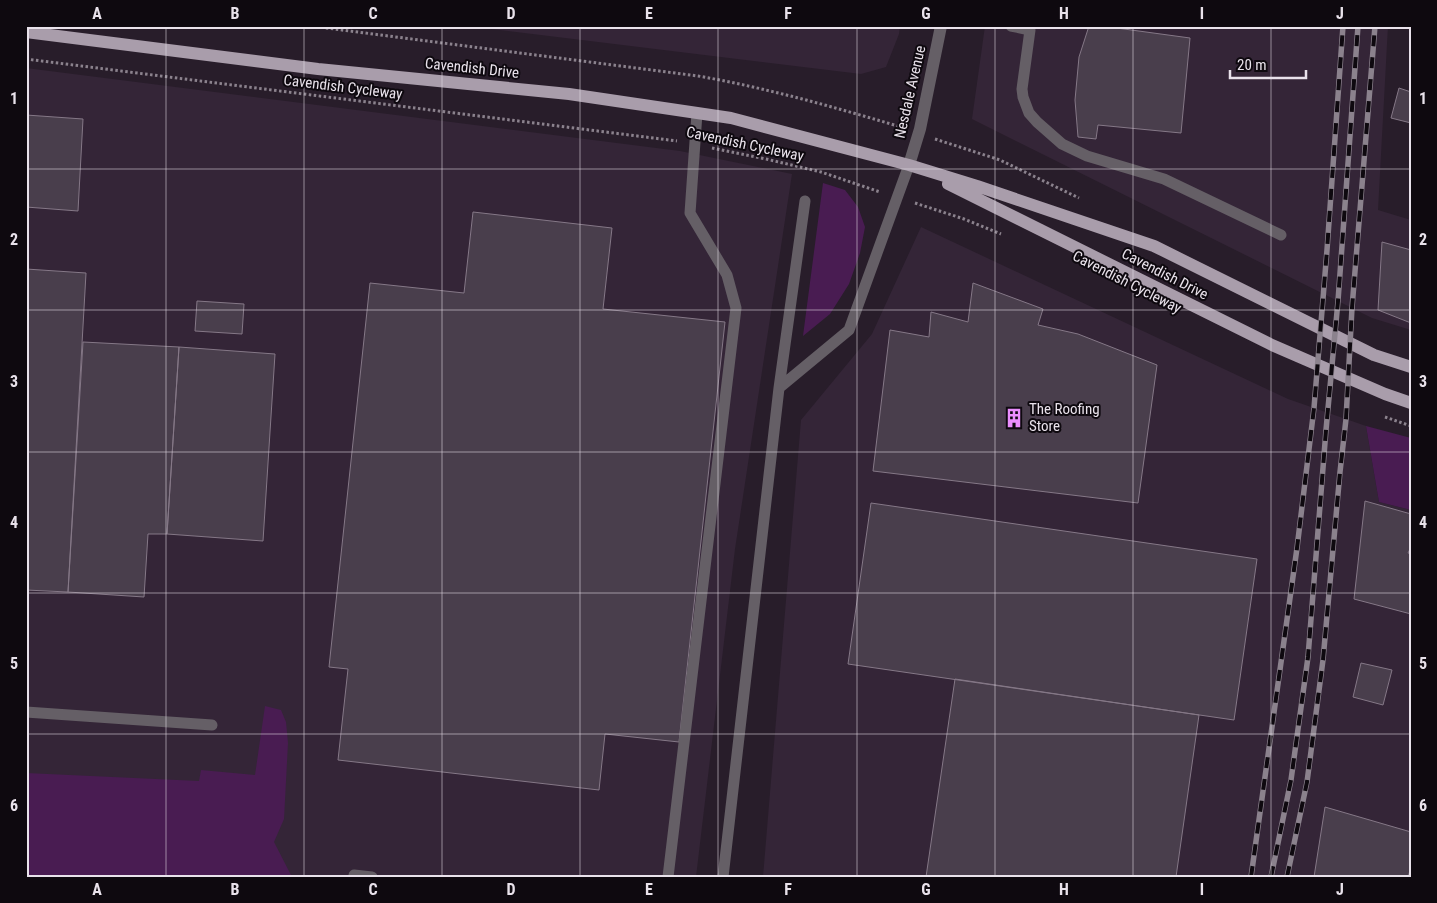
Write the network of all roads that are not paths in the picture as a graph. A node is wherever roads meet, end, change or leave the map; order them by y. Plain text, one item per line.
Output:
1 (942, 26) edge
2 (1011, 26) edge
3 (26, 32) edge
4 (697, 113) junction
5 (909, 165) junction
6 (805, 201) dead end
7 (1281, 235) dead end
8 (1411, 368) edge
9 (779, 388) junction
10 (1411, 403) edge
11 (26, 712) edge
12 (212, 725) dead end
13 (354, 874) dead end
14 (372, 877) edge
15 (668, 877) edge
16 (723, 877) edge

1 - 5 street, Nesdale Avenue
2 - 7 lane
3 - 4 main road, Cavendish Drive
4 - 5 main road, Cavendish Drive
4 - 15 lane
5 - 8 main road, Cavendish Drive
5 - 9 lane
5 - 10 main road, Cavendish Drive
6 - 9 lane
9 - 16 lane
11 - 12 lane
13 - 14 lane

